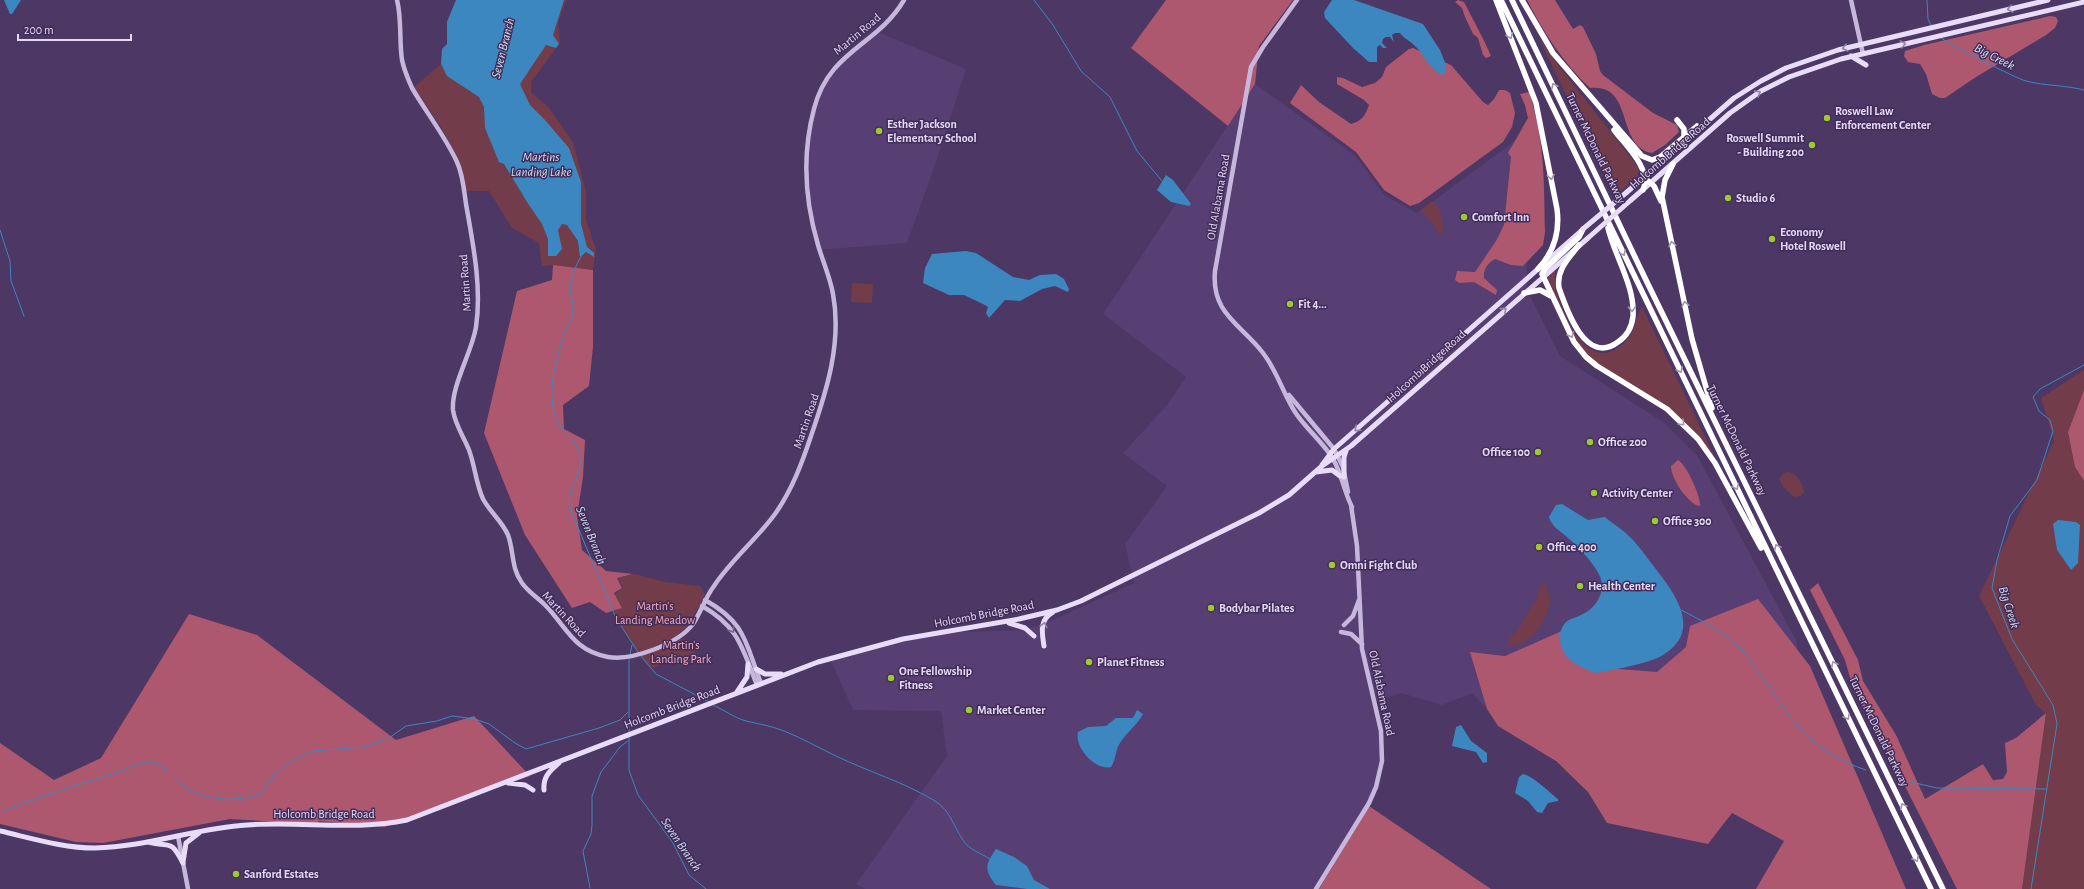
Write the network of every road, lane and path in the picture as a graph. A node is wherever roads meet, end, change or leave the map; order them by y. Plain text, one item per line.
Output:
1 (397, 0) edge
2 (904, 0) edge
3 (1297, 0) edge
4 (1496, 0) edge
5 (1501, 0) edge
6 (1512, 0) edge
7 (1522, 0) edge
8 (1851, 0) edge
9 (2048, 0) edge
10 (2041, 1) edge
11 (2084, 2) edge
12 (1861, 44) junction
13 (1863, 54) junction
14 (1851, 56) junction
15 (1866, 65) dead end
16 (1584, 92) junction
17 (1709, 119) junction
18 (1677, 120) dead end
19 (1697, 126) joint
20 (1684, 136) junction
21 (1673, 164) junction
22 (1643, 179) junction
23 (1652, 183) junction
24 (1643, 190) junction
25 (1665, 210) junction
26 (1606, 218) junction
27 (1583, 229) junction
28 (1579, 245) junction
29 (1538, 269) junction
30 (1542, 277) junction
31 (1524, 293) junction
32 (1554, 300) junction
33 (1284, 388) junction
34 (1717, 424) junction
35 (1334, 449) junction
36 (1346, 450) junction
37 (1330, 454) junction
38 (1336, 458) junction
39 (1322, 466) junction
40 (1314, 473) junction
41 (1342, 476) junction
42 (1360, 596) junction
43 (705, 600) junction
44 (702, 606) junction
45 (1793, 606) junction
46 (1056, 610) junction
47 (1004, 622) junction
48 (1344, 625) dead end
49 (1341, 632) dead end
50 (1034, 636) dead end
51 (1362, 644) junction
52 (1044, 646) dead end
53 (748, 664) junction
54 (756, 669) junction
55 (786, 674) junction
56 (759, 684) junction
57 (736, 692) junction
58 (564, 760) junction
59 (505, 782) junction
60 (534, 790) dead end
61 (544, 790) dead end
62 (0, 831) edge
63 (202, 831) junction
64 (178, 836) junction
65 (147, 841) junction
66 (183, 863) junction
67 (188, 889) edge
68 (1316, 889) edge
69 (1931, 889) edge
70 (1943, 889) edge

1 - 44 street, Martin Road
2 - 43 street, Martin Road
3 - 33 street, Old Alabama Road
4 -> 29 highway
5 - 26 highway, Turner McDonald Parkway
34 -> 6 highway, Turner McDonald Parkway
7 - 16 highway
8 - 12 street
9 - 10 main road, Holcomb Bridge Road
10 -> 12 main road, Holcomb Bridge Road
13 -> 11 main road, Holcomb Bridge Road
12 - 13 street
12 -> 17 main road, Holcomb Bridge Road
13 - 14 main road, Holcomb Bridge Road
14 - 15 main road
21 -> 14 main road, Holcomb Bridge Road
16 - 20 highway
16 - 22 highway
17 - 19 main road
17 - 22 main road, Holcomb Bridge Road
18 - 20 highway
19 - 20 highway
21 - 23 main road, Holcomb Bridge Road
21 - 25 highway
22 - 23 highway
22 - 24 highway
22 - 27 main road, Holcomb Bridge Road, bridge
23 - 24 main road, Holcomb Bridge Road
23 - 25 highway
24 - 28 main road, Holcomb Bridge Road, bridge
34 -> 25 highway
26 -> 28 highway
26 -> 45 highway, Turner McDonald Parkway
27 - 29 main road, Holcomb Bridge Road
27 - 30 highway
28 - 30 main road, Holcomb Bridge Road
29 -> 35 main road, Holcomb Bridge Road
30 - 31 main road, Holcomb Bridge Road
30 - 32 highway
31 - 32 highway
36 -> 31 main road, Holcomb Bridge Road
32 -> 45 highway
33 - 35 street, Old Alabama Road
33 - 37 street, Old Alabama Road
70 -> 34 highway, Turner McDonald Parkway
35 - 37 main road, Holcomb Bridge Road
35 - 38 street, Old Alabama Road
36 - 38 main road, Holcomb Bridge Road
36 - 41 main road
37 - 38 street, Old Alabama Road
37 - 39 main road, Holcomb Bridge Road
38 - 39 main road, Holcomb Bridge Road
38 - 41 street, Old Alabama Road
39 - 40 main road, Holcomb Bridge Road
40 - 41 main road
40 - 46 main road, Holcomb Bridge Road
41 - 42 street, Old Alabama Road
42 - 48 street
42 - 51 street, Old Alabama Road
43 - 44 street, Martin Road
43 - 54 street
44 -> 53 street
45 -> 69 highway, Turner McDonald Parkway
46 - 47 main road, Holcomb Bridge Road
52 -> 46 main road
47 - 50 main road
47 - 55 main road, Holcomb Bridge Road
49 - 51 street
51 - 68 street, Old Alabama Road
53 - 56 street
53 - 57 main road
54 - 55 main road
54 - 56 street
55 - 56 main road, Holcomb Bridge Road
56 - 57 main road, Holcomb Bridge Road
57 - 58 main road, Holcomb Bridge Road
58 - 59 main road, Holcomb Bridge Road
58 - 61 main road
59 - 60 main road
59 - 63 main road, Holcomb Bridge Road
62 - 65 main road, Holcomb Bridge Road
63 - 64 main road, Holcomb Bridge Road
63 - 66 main road
64 - 65 main road, Holcomb Bridge Road
64 - 66 street
65 - 66 main road
66 - 67 street

